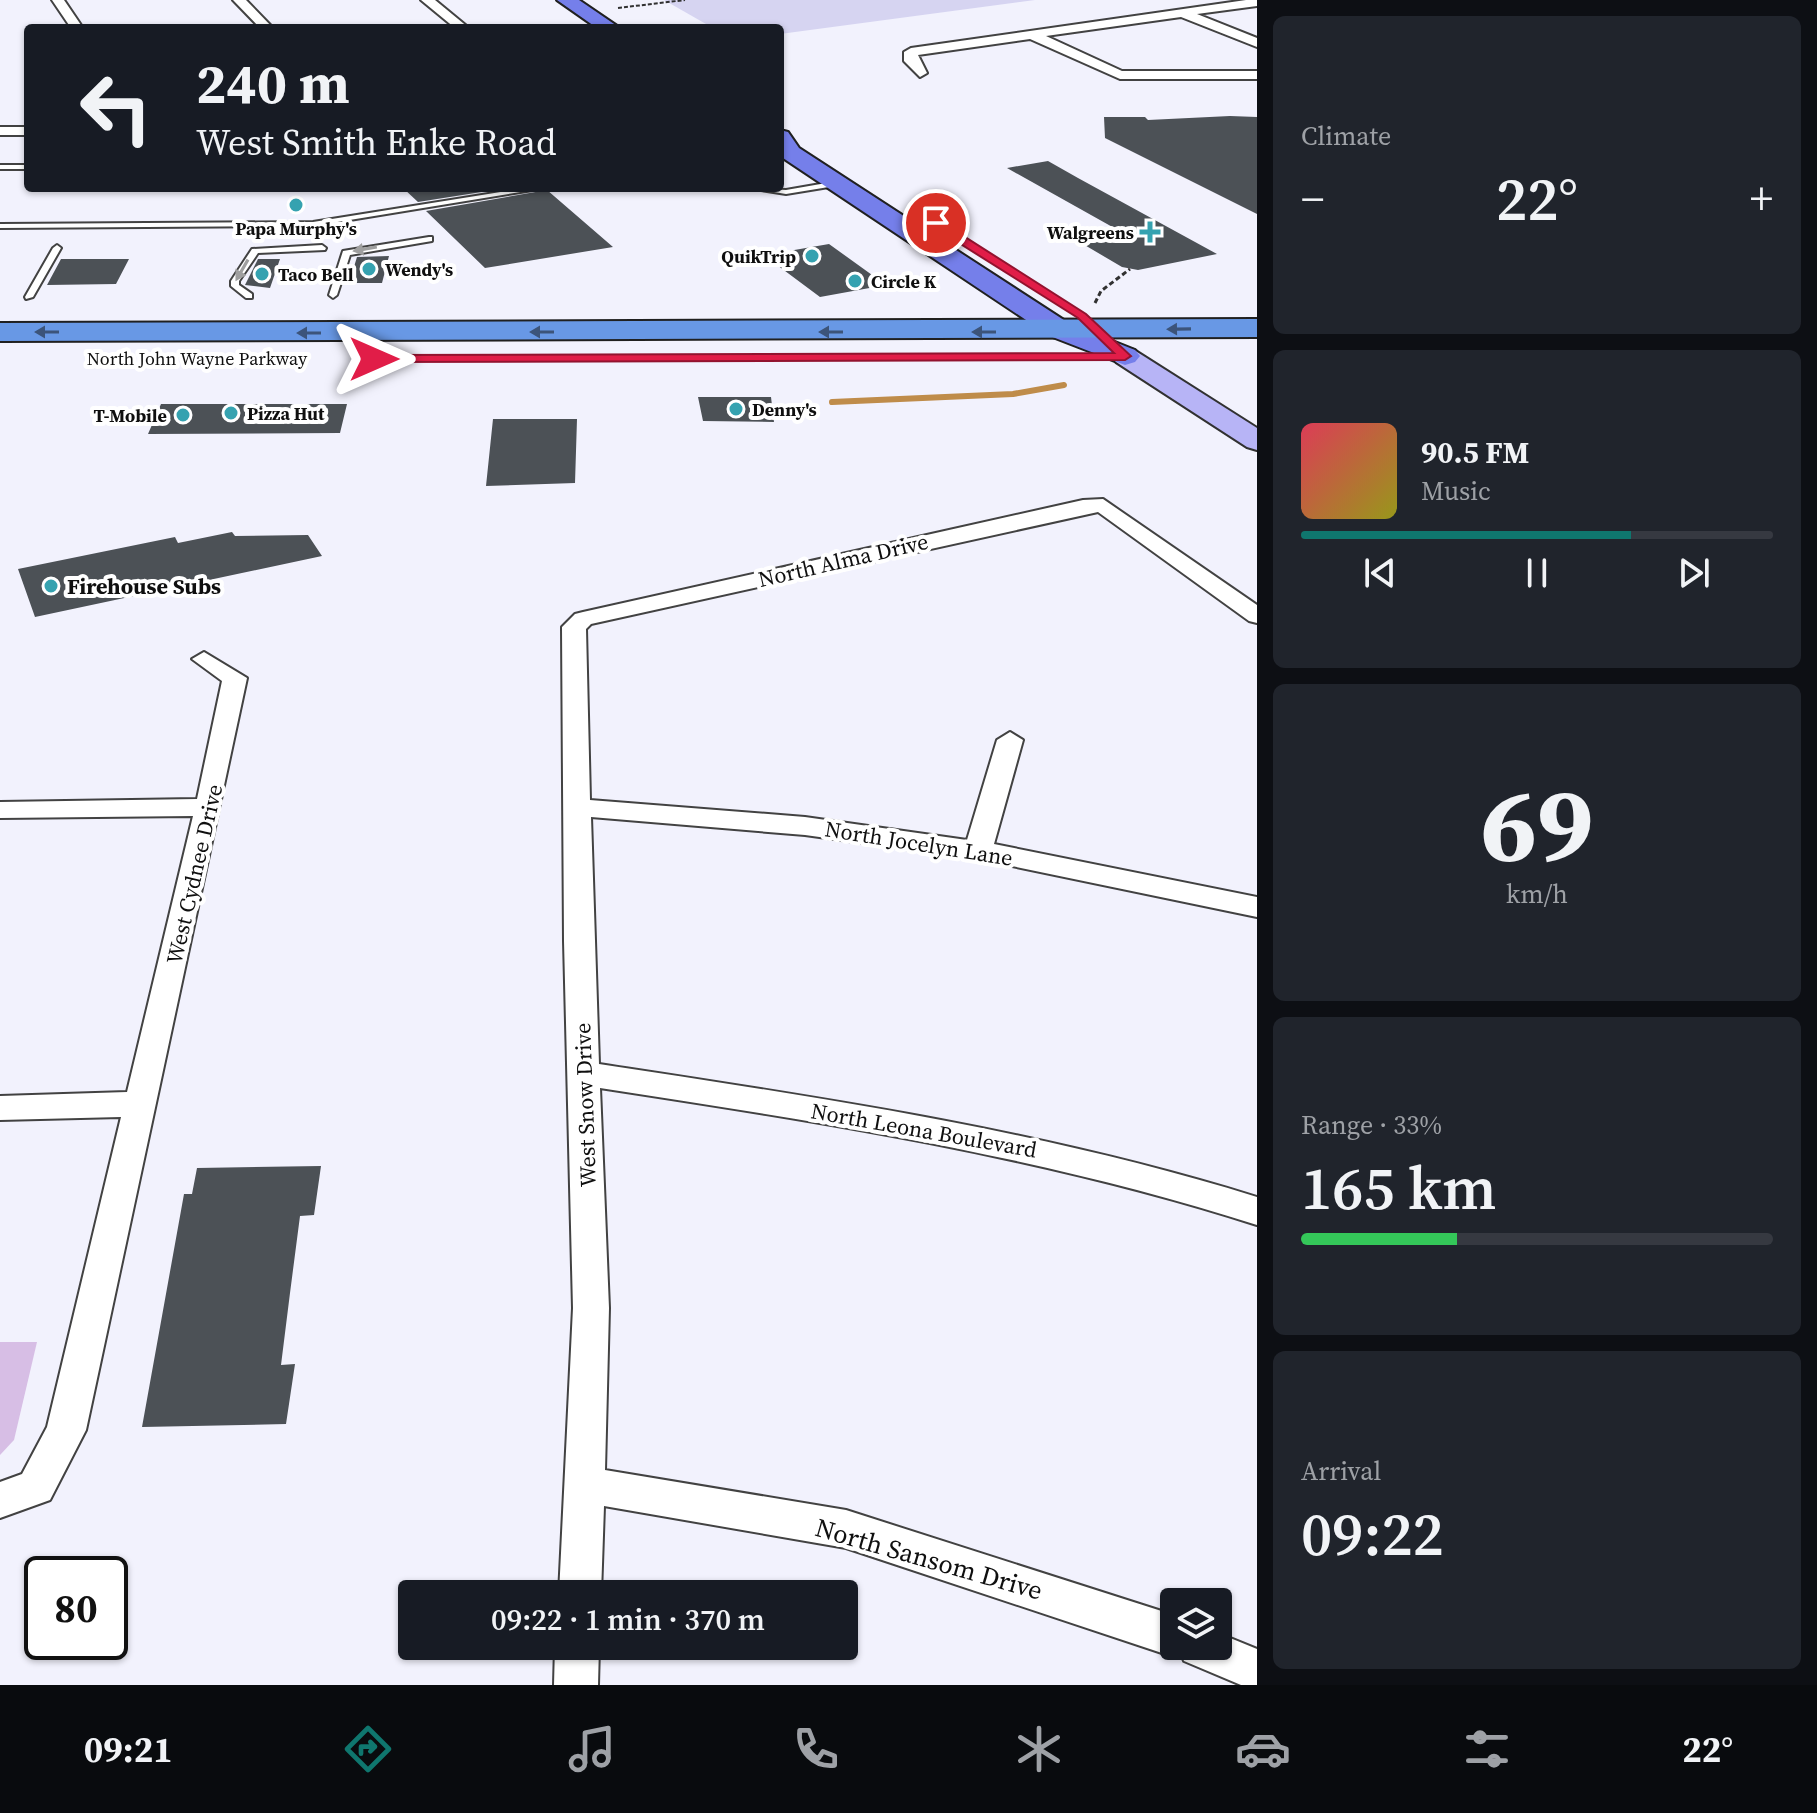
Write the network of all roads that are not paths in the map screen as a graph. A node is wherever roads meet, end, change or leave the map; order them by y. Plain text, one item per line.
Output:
1 (58, 0) edge
2 (239, 0) edge
3 (427, 0) edge
4 (566, 0) edge
5 (1257, 2) edge
6 (1182, 12) junction
7 (74, 24) edge
8 (263, 24) edge
9 (458, 24) edge
10 (604, 24) edge
11 (1027, 33) junction
12 (1257, 43) edge
13 (920, 73) dead end
14 (1257, 75) edge
15 (0, 131) edge
16 (24, 131) edge
17 (784, 138) edge
18 (784, 143) edge
19 (0, 167) edge
20 (24, 167) edge
21 (838, 183) junction
22 (516, 192) edge
23 (784, 192) edge
24 (936, 223) junction
25 (0, 226) edge
26 (429, 239) dead end
27 (57, 248) dead end
28 (322, 248) dead end
29 (333, 295) dead end
30 (249, 296) dead end
31 (29, 297) dead end
32 (1091, 318) junction
33 (1257, 328) edge
34 (1060, 330) junction
35 (0, 332) edge
36 (181, 333) junction
37 (1125, 356) junction
38 (1257, 356) edge
39 (0, 357) edge
40 (35, 357) junction
41 (959, 357) dead end
42 (783, 358) dead end
43 (825, 358) dead end
44 (446, 359) dead end
45 (1257, 441) edge
46 (1257, 616) edge
47 (583, 619) joint
48 (204, 659) dead end
49 (1010, 740) dead end
50 (209, 805) junction
51 (577, 807) junction
52 (0, 810) edge
53 (978, 850) junction
54 (1257, 907) edge
55 (584, 1074) junction
56 (139, 1104) junction
57 (0, 1108) edge
58 (1257, 1211) edge
59 (584, 1485) junction
60 (18, 1494) edge
61 (581, 1580) edge
62 (1160, 1631) edge
63 (577, 1660) edge
64 (1232, 1660) edge
65 (1257, 1670) edge
66 (576, 1685) edge

1 - 7 street
2 - 8 street
3 - 9 street
4 - 10 main road
5 - 6 street
6 - 11 street
6 - 12 street
11 - 13 street
11 - 14 street
15 - 16 street
17 - 24 main road
18 - 21 main road
19 - 20 lane
21 - 23 lane
21 - 24 main road
21 - 34 main road
22 - 25 lane
24 - 32 main road
26 -> 29 lane
27 - 31 lane
28 -> 30 lane
33 -> 32 highway
32 - 34 highway
32 - 37 main road
34 -> 36 highway
34 - 37 main road
36 -> 35 highway
36 - 40 highway
37 - 38 highway
37 - 41 highway
37 - 45 street
39 - 40 highway, North John Wayne Parkway
40 - 44 highway, North John Wayne Parkway
42 - 43 highway
46 - 47 street, North Alma Drive
47 - 51 street, West Snow Drive
48 - 50 street, West Cydnee Drive
49 - 53 street
50 - 52 street
50 - 56 street, West Cydnee Drive
51 - 53 street, North Jocelyn Lane
51 - 55 street, West Snow Drive
53 - 54 street, North Jocelyn Lane
55 - 58 street, North Leona Boulevard
55 - 59 street, West Snow Drive
56 - 57 street
56 - 60 street, West Cydnee Drive
59 - 61 street, West Snow Drive
59 - 62 street, North Sansom Drive
63 - 66 street
64 - 65 street

